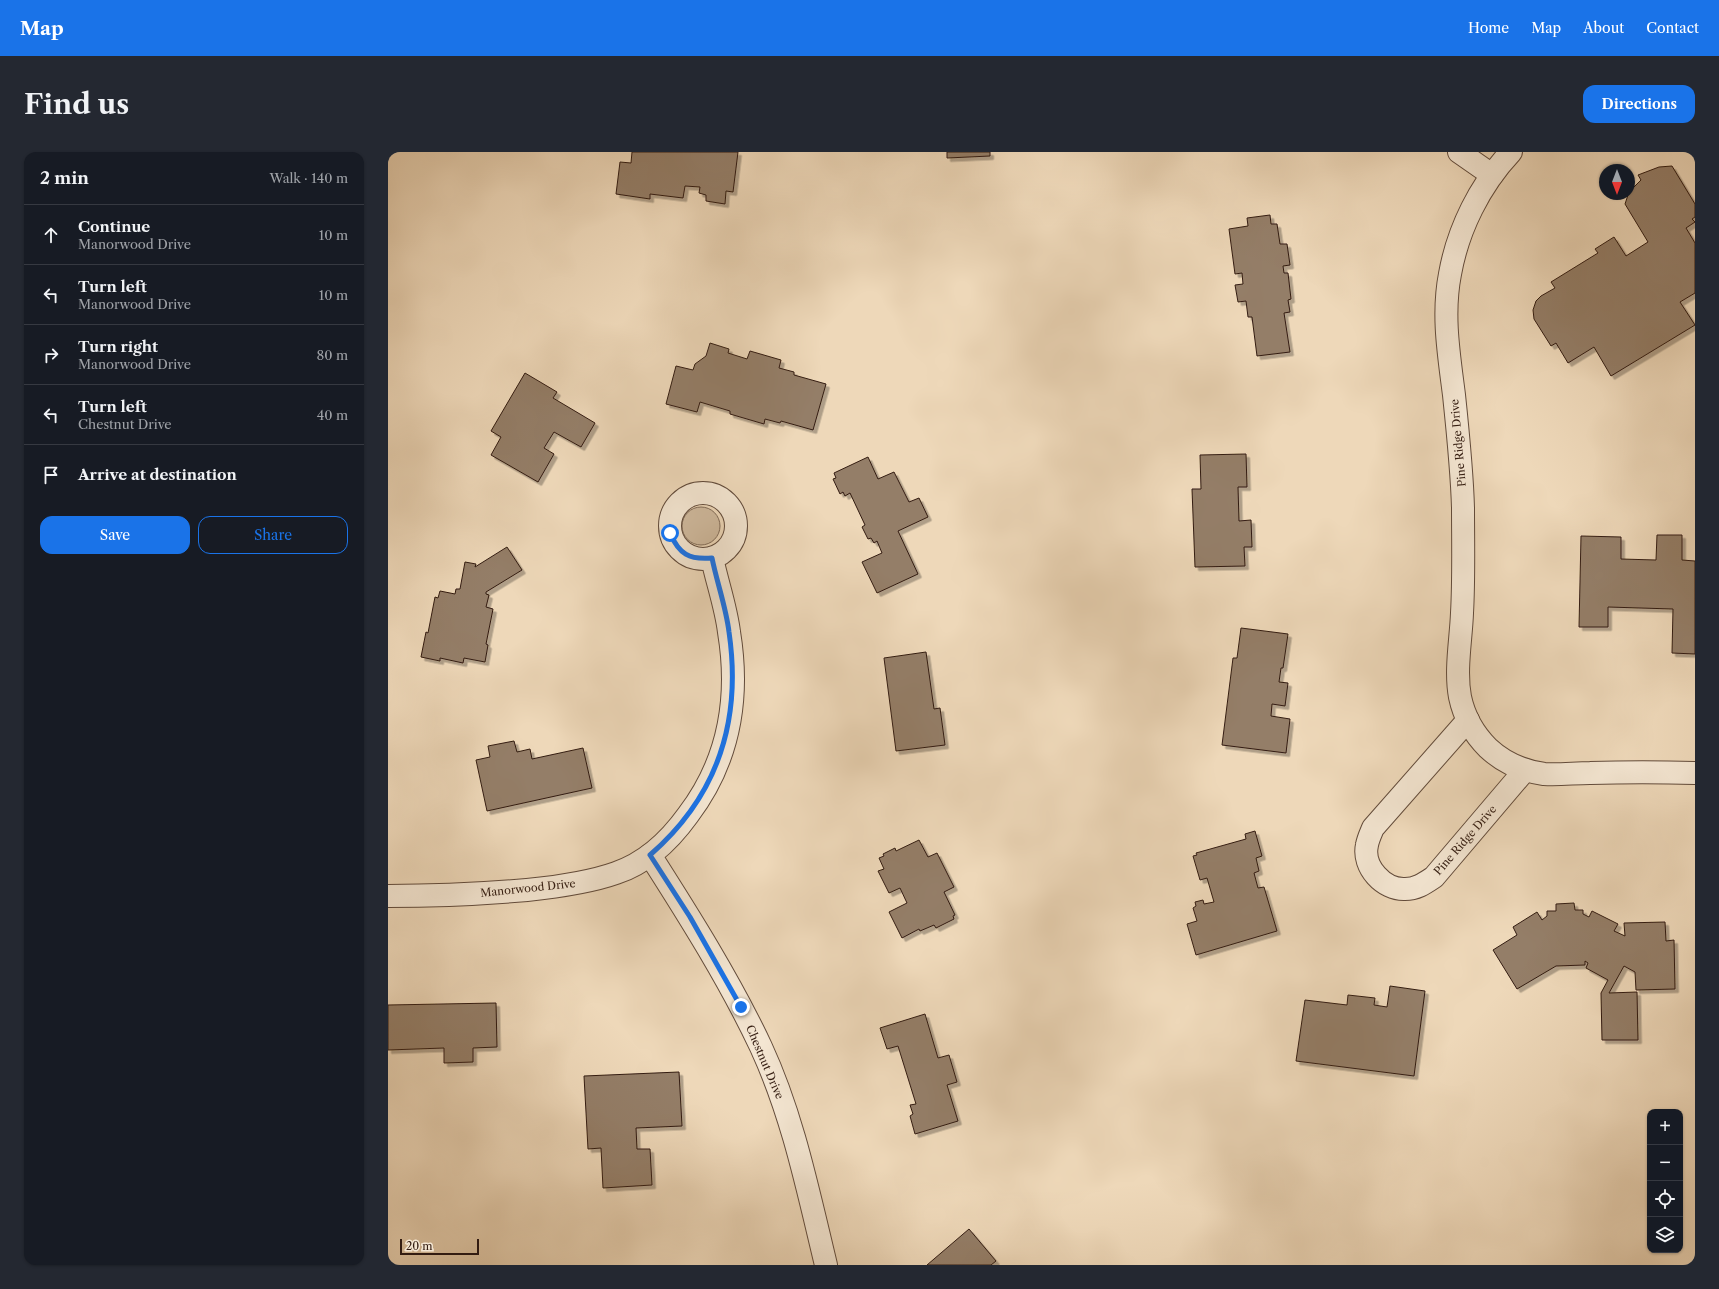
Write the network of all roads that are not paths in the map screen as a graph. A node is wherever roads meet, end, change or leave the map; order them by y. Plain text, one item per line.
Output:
1 (1459, 152) edge
2 (1511, 152) edge
3 (1492, 175) junction
4 (712, 558) dead end
5 (1468, 720) junction
6 (1525, 770) junction
7 (1695, 773) edge
8 (650, 855) junction
9 (388, 896) edge
10 (826, 1265) edge

1 - 3 street
2 - 3 street, Pine Ridge Drive
3 - 5 street, Pine Ridge Drive
4 - 8 street, Manorwood Drive
5 - 6 street, Pine Ridge Drive
5 - 6 street, Pine Ridge Drive
6 - 7 street, Pine Ridge Drive
8 - 9 street, Manorwood Drive
8 - 10 street, Chestnut Drive

